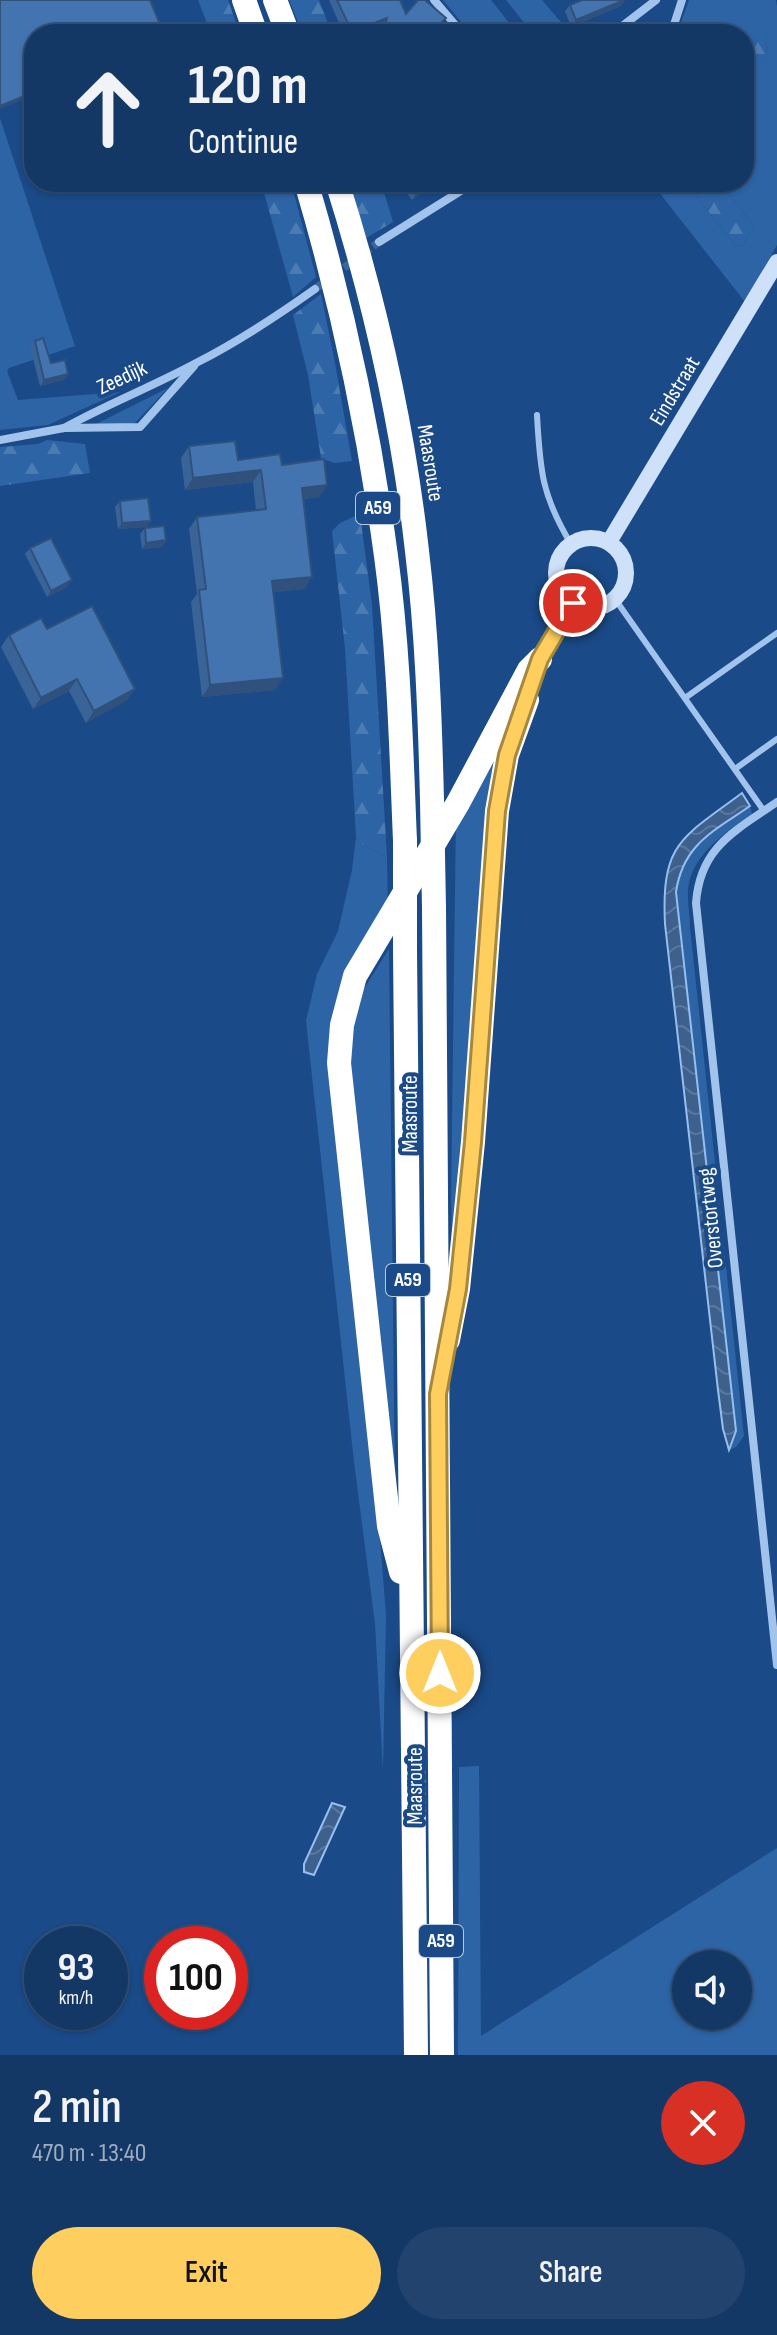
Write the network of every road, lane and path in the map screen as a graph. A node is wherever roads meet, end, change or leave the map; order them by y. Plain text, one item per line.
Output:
1 (244, 0) edge
2 (275, 0) edge
3 (434, 0) edge
4 (656, 0) edge
5 (682, 0) edge
6 (252, 24) edge
7 (284, 24) edge
8 (454, 24) edge
9 (625, 24) edge
10 (674, 24) edge
11 (309, 192) edge
12 (340, 192) edge
13 (459, 192) edge
14 (379, 242) tunnel mouth
15 (777, 262) edge
16 (315, 289) tunnel mouth
17 (197, 363) junction
18 (537, 415) dead end
19 (64, 428) junction
20 (0, 440) edge
21 (609, 542) junction
22 (571, 544) junction
23 (615, 599) junction
24 (573, 603) junction
25 (777, 633) edge
26 (540, 659) junction
27 (685, 698) junction
28 (777, 739) edge
29 (735, 769) junction
30 (777, 802) edge
31 (764, 811) junction
32 (438, 1394) junction
33 (410, 1609) junction
34 (777, 1665) edge
35 (416, 2055) edge
36 (442, 2055) edge

1 - 6 highway
2 - 7 highway
3 - 8 street
4 - 9 street
5 - 10 street
11 - 33 highway, Maasroute / A59, bridge
12 - 32 highway, Maasroute / A59, bridge
13 - 14 street
15 - 21 main road, Eindstraat
16 - 17 street, Zeedijk
17 - 19 street, Zeedijk
17 - 19 street, Zeedijk
18 - 22 lane
19 - 20 street, Zeedijk
21 - 22 main road
21 - 23 main road
22 - 24 main road
23 - 24 main road
23 - 27 lane
24 - 26 main road
25 - 27 lane
26 - 32 highway, A59
26 - 33 highway, A59
27 - 29 lane
28 - 29 lane
29 - 31 lane
30 - 31 street, Overstortweg
31 - 34 street, Overstortweg
32 - 36 highway, Maasroute / A59
33 - 35 highway, Maasroute / A59

